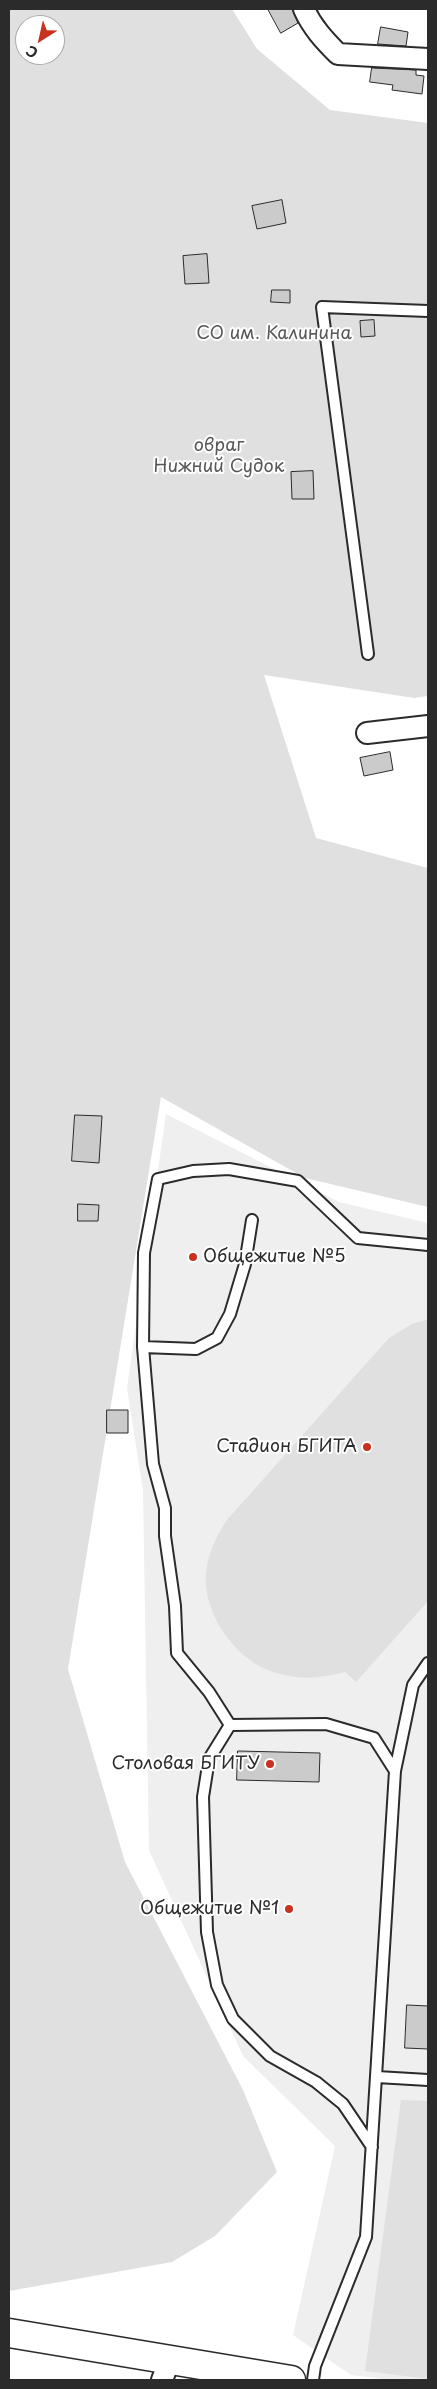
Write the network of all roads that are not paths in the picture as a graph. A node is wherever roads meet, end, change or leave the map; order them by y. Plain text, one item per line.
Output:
1 (304, 9) edge
2 (428, 59) edge
3 (428, 311) edge
4 (368, 654) dead end
5 (428, 726) edge
6 (367, 733) dead end
7 (252, 1220) dead end
8 (428, 1245) edge
9 (143, 1347) junction
10 (428, 1663) edge
11 (230, 1725) junction
12 (395, 1771) junction
13 (377, 2077) junction
14 (428, 2080) edge
15 (372, 2147) junction
16 (11, 2334) edge
17 (166, 2370) edge
18 (235, 2376) edge
19 (291, 2380) edge
20 (313, 2380) edge

1 - 2 street
3 - 4 lane
5 - 6 street
7 - 9 lane
8 - 9 lane
9 - 11 lane
10 - 12 lane
11 - 12 lane
11 - 15 lane
12 - 13 lane
13 - 14 lane
13 - 15 lane
15 - 20 lane
16 - 17 main road
17 - 18 main road
18 - 19 main road

